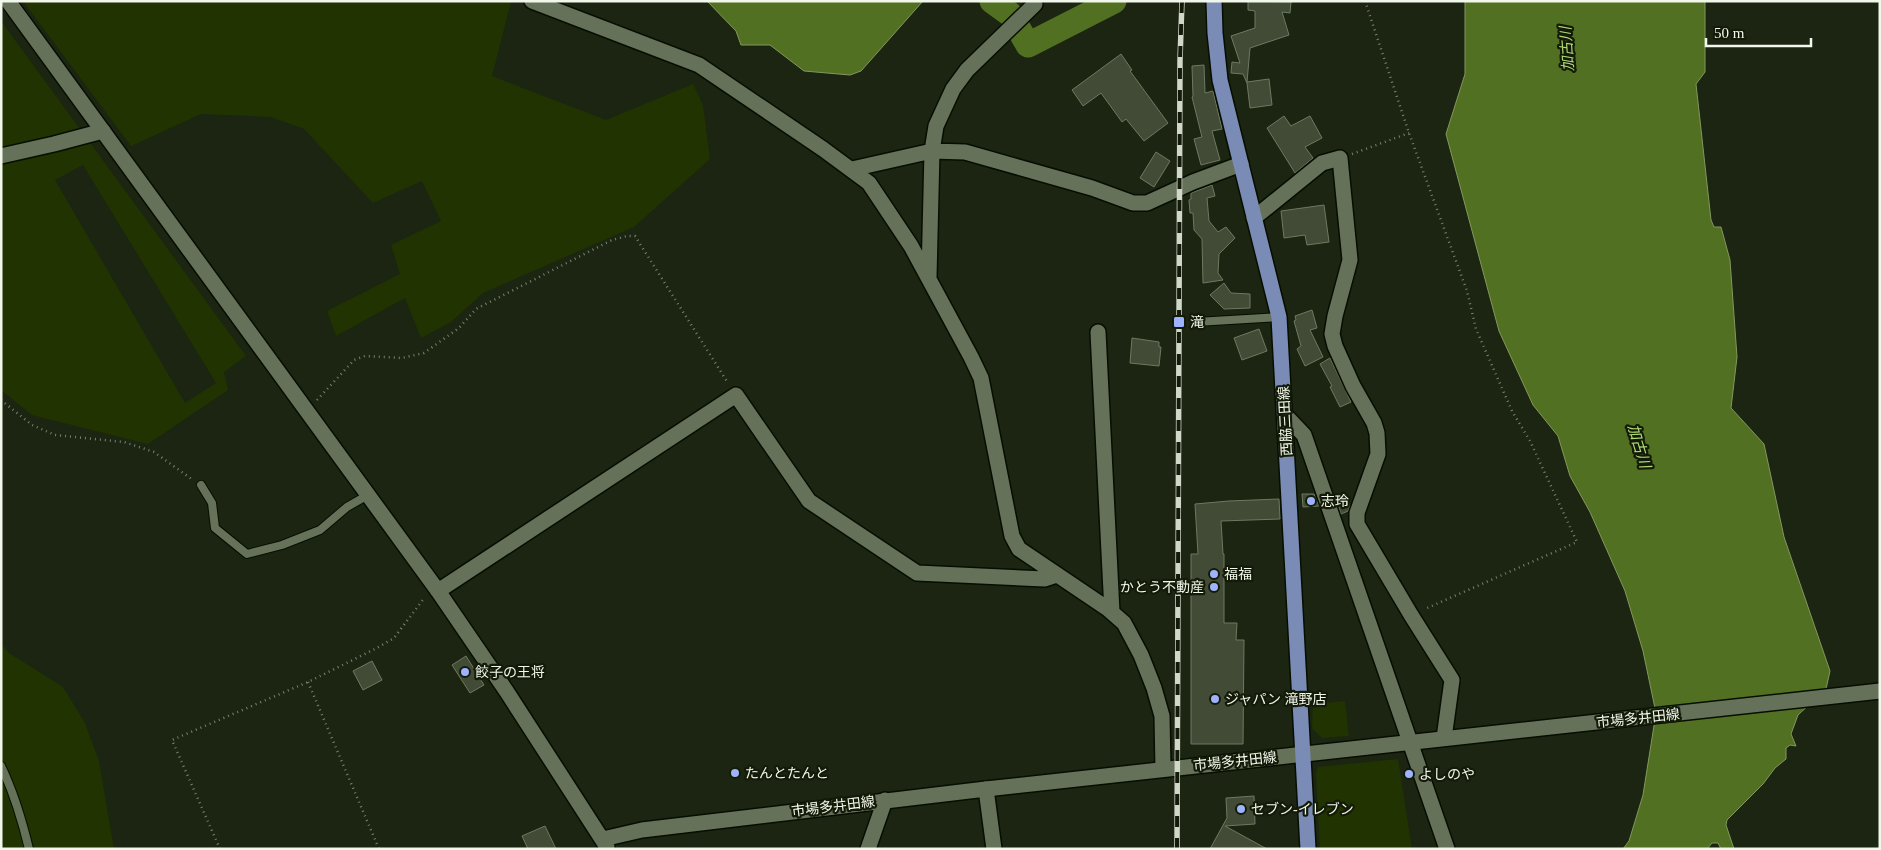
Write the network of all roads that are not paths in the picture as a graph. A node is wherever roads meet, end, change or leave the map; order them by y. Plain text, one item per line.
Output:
1 (8, 1) edge
2 (532, 1) edge
3 (1214, 1) edge
4 (1035, 4) dead end
5 (103, 131) junction
6 (932, 151) junction
7 (1, 156) edge
8 (1241, 164) junction
9 (852, 169) junction
10 (1254, 218) junction
11 (929, 279) junction
12 (1279, 317) junction
13 (1196, 322) dead end
14 (1098, 332) dead end
15 (1285, 415) junction
16 (201, 485) road end
17 (368, 495) junction
18 (1057, 575) junction
19 (436, 588) junction
20 (1112, 612) junction
21 (1874, 691) edge
22 (1444, 738) junction
23 (1409, 741) junction
24 (1303, 754) junction
25 (1, 766) edge
26 (1163, 769) junction
27 (986, 789) junction
28 (885, 800) junction
29 (605, 844) edge
30 (29, 849) edge
31 (868, 849) edge
32 (994, 849) edge
33 (1308, 849) edge
34 (1447, 849) edge

1 - 5 street
2 - 9 street
3 - 8 main road, 西脇三田線
4 - 6 street
5 - 7 street
5 - 17 street
6 - 8 street
6 - 9 street
6 - 11 street
8 - 10 main road, 西脇三田線
9 - 11 street
10 - 12 main road, 西脇三田線
10 - 22 street
11 - 18 street
12 - 13 lane
12 - 15 main road, 西脇三田線
14 - 20 street
15 - 23 street
15 - 24 main road, 西脇三田線
16 - 17 lane
17 - 19 street
18 - 19 street
18 - 20 street
19 - 29 street
20 - 26 street
21 - 22 street, 市場多井田線
22 - 23 street, 市場多井田線
23 - 24 street, 市場多井田線
23 - 34 street
24 - 26 street, 市場多井田線
24 - 33 main road, 西脇三田線
25 - 30 lane
26 - 27 street, 市場多井田線
27 - 28 street, 市場多井田線
27 - 32 street
28 - 29 street, 市場多井田線
28 - 31 street

